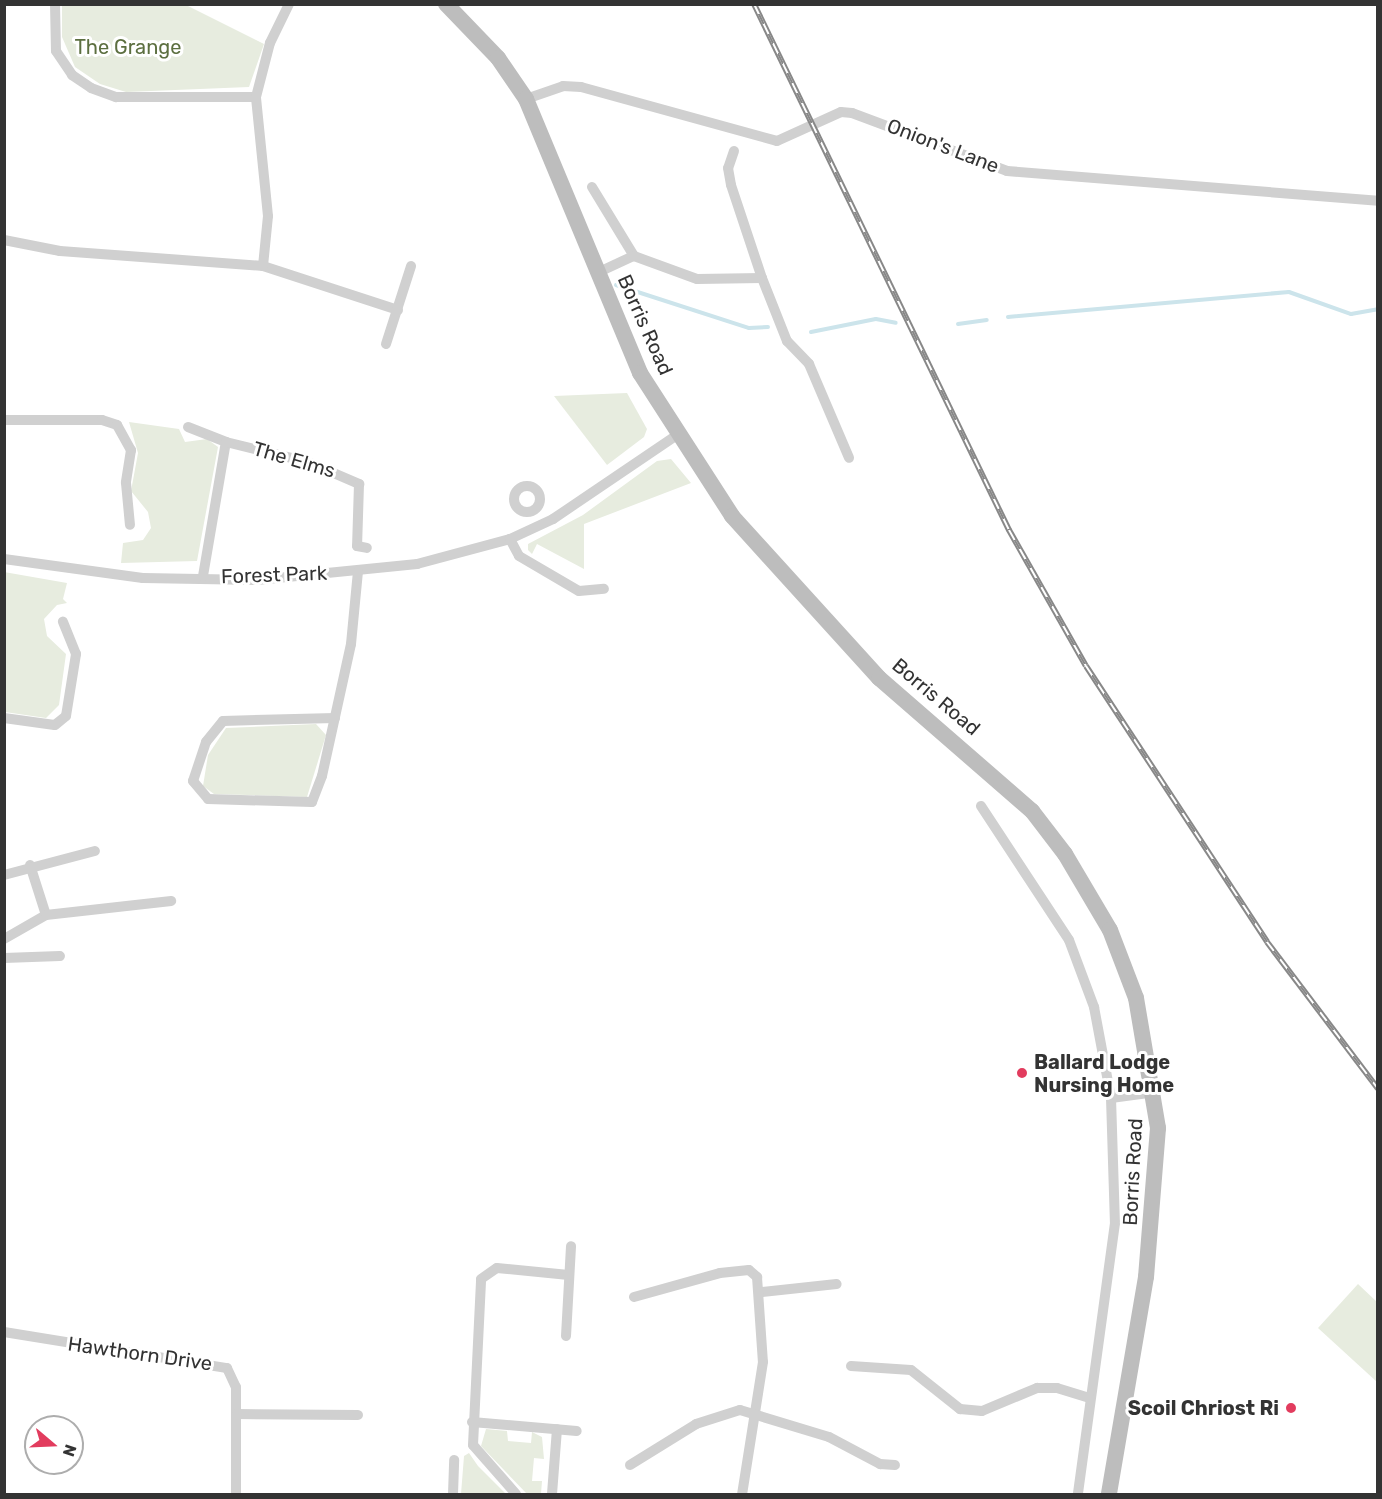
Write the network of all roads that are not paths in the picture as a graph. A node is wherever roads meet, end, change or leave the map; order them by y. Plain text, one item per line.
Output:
1 (55, 4) edge
2 (288, 4) edge
3 (446, 4) edge
4 (256, 98) junction
5 (526, 99) junction
6 (734, 151) dead end
7 (592, 187) dead end
8 (1377, 201) edge
9 (4, 240) edge
10 (634, 256) junction
11 (263, 266) junction
12 (411, 266) dead end
13 (599, 272) junction
14 (762, 278) junction
15 (398, 310) junction
16 (386, 344) dead end
17 (4, 420) edge
18 (188, 427) dead end
19 (677, 435) junction
20 (226, 442) junction
21 (849, 458) dead end
22 (531, 511) dead end
23 (130, 525) dead end
24 (538, 525) junction
25 (510, 539) junction
26 (367, 548) dead end
27 (4, 559) edge
28 (357, 571) junction
29 (203, 576) junction
30 (604, 589) dead end
31 (63, 622) dead end
32 (4, 718) edge
33 (335, 718) junction
34 (981, 806) dead end
35 (95, 851) dead end
36 (30, 865) junction
37 (4, 875) edge
38 (171, 901) dead end
39 (46, 915) junction
40 (4, 939) edge
41 (60, 956) dead end
42 (4, 958) edge
43 (1156, 1092) junction
44 (1112, 1098) junction
45 (571, 1246) dead end
46 (569, 1275) junction
47 (837, 1284) dead end
48 (762, 1292) junction
49 (634, 1297) dead end
50 (4, 1332) edge
51 (566, 1336) dead end
52 (852, 1366) dead end
53 (1090, 1398) junction
54 (752, 1411) junction
55 (237, 1414) junction
56 (358, 1415) dead end
57 (472, 1422) junction
58 (557, 1429) junction
59 (577, 1431) dead end
60 (454, 1460) dead end
61 (630, 1465) dead end
62 (896, 1465) dead end
63 (236, 1494) edge
64 (453, 1494) edge
65 (516, 1494) edge
66 (552, 1494) edge
67 (742, 1494) edge
68 (1078, 1494) edge
69 (1109, 1494) edge

1 - 4 street
2 - 4 street
3 - 5 street, Borris Road
4 - 11 street
5 - 8 street, Onion's Lane
5 - 13 street, Borris Road
6 - 14 street
7 - 10 street
9 - 11 street
10 - 13 street
10 - 14 street
11 - 15 street
12 - 15 street
13 - 19 street, Borris Road
14 - 21 street
15 - 16 street
17 - 23 street
18 - 20 street, The Elms
19 - 24 street, Forest Park
19 - 43 street, Borris Road
20 - 26 street, The Elms
20 - 29 street, The Elms
22 - 24 street
24 - 25 street, Forest Park
25 - 28 street, Forest Park
25 - 30 street
27 - 29 street, Forest Park
28 - 29 street, Forest Park
28 - 33 street
31 - 32 street
33 - 33 street
34 - 44 street
35 - 36 street
36 - 37 street
36 - 39 street
38 - 39 street
39 - 40 street
41 - 42 street
43 - 44 street
43 - 69 street, Borris Road
44 - 53 street
45 - 46 street
46 - 51 street
46 - 57 street
47 - 48 street
48 - 49 street
48 - 54 street
50 - 55 street, Hawthorn Drive
52 - 53 street
53 - 68 street
54 - 61 street
54 - 62 street
54 - 67 street
55 - 56 street
55 - 63 street, Hawthorn Drive
57 - 58 street
57 - 65 street
58 - 59 street
58 - 66 street
60 - 64 street

